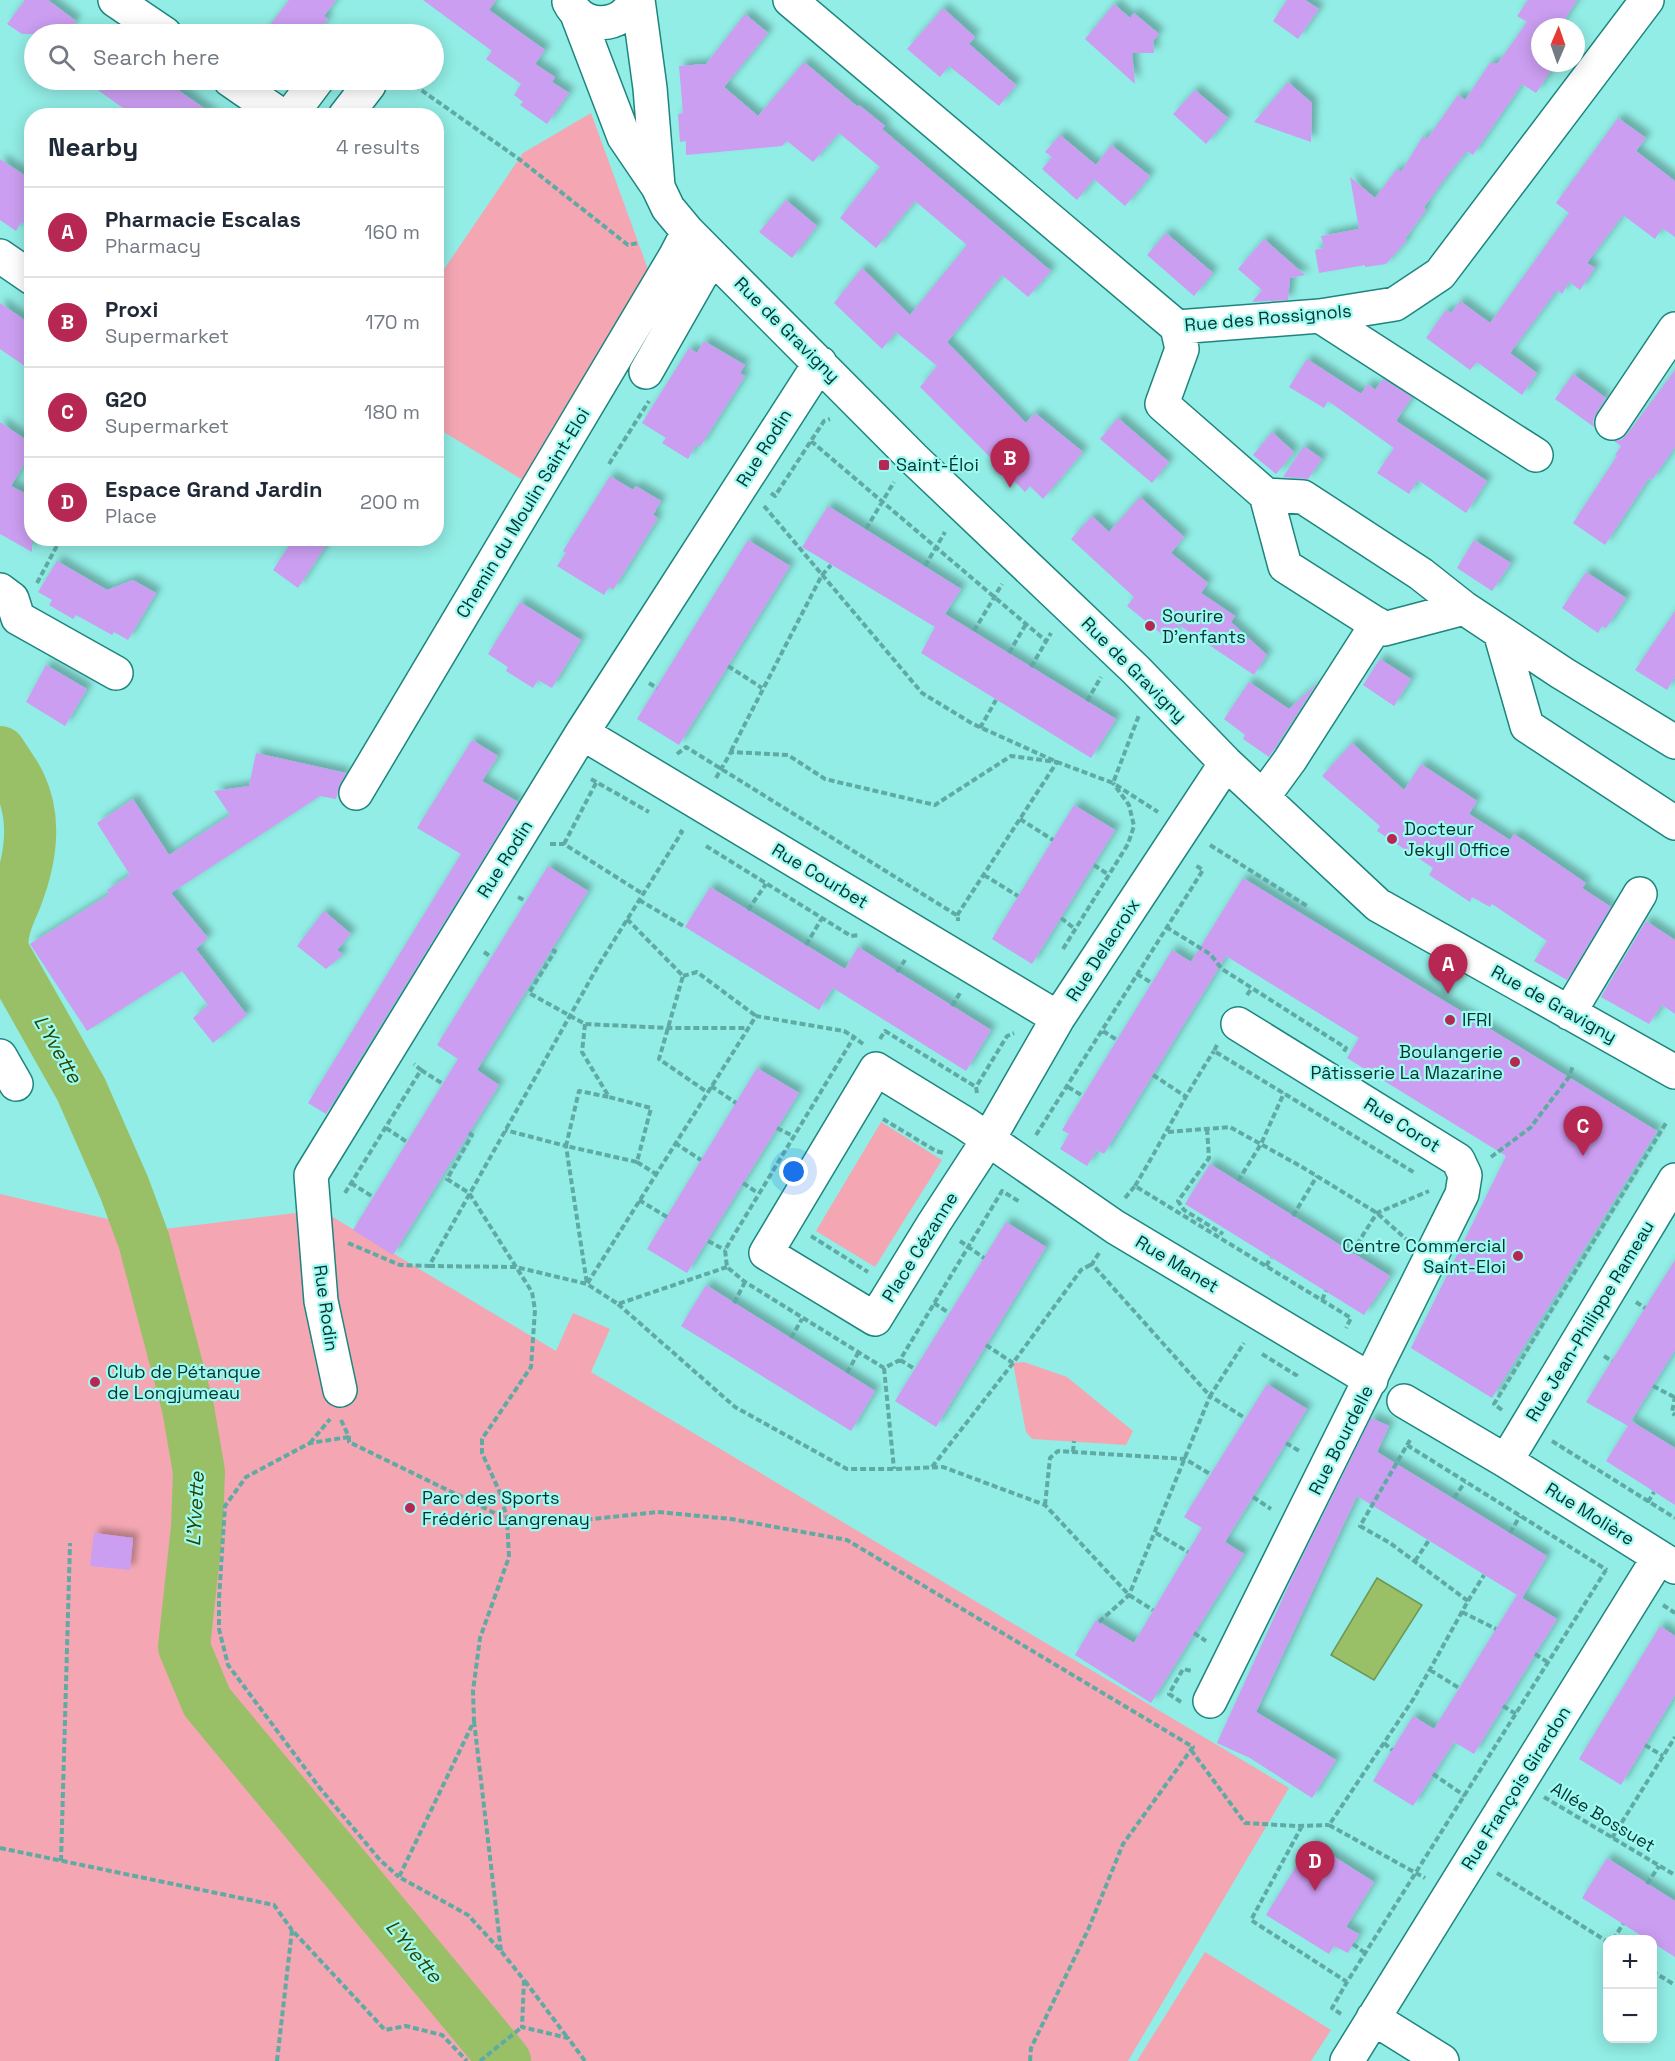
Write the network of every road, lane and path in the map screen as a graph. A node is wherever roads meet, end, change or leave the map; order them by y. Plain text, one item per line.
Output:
1 (115, 0) edge
2 (637, 0) edge
3 (790, 0) edge
4 (1647, 0) edge
5 (573, 7) edge
6 (150, 24) edge
7 (245, 90) edge
8 (310, 90) edge
9 (365, 90) edge
10 (420, 90) edge
11 (271, 108) edge
12 (296, 108) edge
13 (351, 108) edge
14 (658, 187) junction
15 (688, 232) junction
16 (638, 243) dead end
17 (0, 256) edge
18 (712, 256) junction
19 (24, 272) edge
20 (1320, 316) junction
21 (1177, 327) junction
22 (1675, 329) edge
23 (820, 363) junction
24 (646, 372) dead end
25 (1612, 423) dead end
26 (811, 441) dead end
27 (1536, 455) dead end
28 (896, 479) dead end
29 (1266, 495) junction
30 (759, 501) dead end
31 (882, 502) junction
32 (866, 529) dead end
33 (946, 529) dead end
34 (55, 546) edge
35 (936, 547) junction
36 (831, 565) dead end
37 (925, 566) dead end
38 (822, 575) junction
39 (1007, 576) dead end
40 (995, 596) junction
41 (10, 602) edge
42 (1464, 608) junction
43 (1026, 624) junction
44 (1056, 624) dead end
45 (1377, 624) junction
46 (974, 631) dead end
47 (1500, 632) junction
48 (1046, 641) junction
49 (1009, 653) dead end
50 (728, 666) dead end
51 (1031, 667) dead end
52 (1104, 672) dead end
53 (116, 673) dead end
54 (762, 688) junction
55 (996, 700) dead end
56 (1087, 701) dead end
57 (1141, 709) dead end
58 (980, 728) junction
59 (596, 741) junction
60 (1675, 742) edge
61 (731, 752) junction
62 (672, 758) dead end
63 (1057, 762) junction
64 (564, 763) junction
65 (1226, 763) junction
66 (722, 769) junction
67 (597, 782) junction
68 (1113, 783) junction
69 (356, 793) dead end
70 (1263, 797) junction
71 (699, 803) junction
72 (654, 815) dead end
73 (1020, 819) junction
74 (1675, 823) edge
75 (672, 826) dead end
76 (1053, 840) dead end
77 (564, 844) junction
78 (545, 845) dead end
79 (1094, 865) dead end
80 (1194, 865) dead end
81 (1109, 874) junction
82 (984, 875) junction
83 (766, 884) dead end
84 (643, 894) junction
85 (1640, 894) dead end
86 (1018, 896) dead end
87 (639, 900) junction
88 (748, 910) dead end
89 (958, 916) junction
90 (822, 918) dead end
91 (1061, 918) dead end
92 (627, 919) junction
93 (685, 927) dead end
94 (1075, 929) junction
95 (806, 945) dead end
96 (917, 949) junction
97 (552, 950) dead end
98 (1057, 959) dead end
99 (897, 972) dead end
100 (1137, 974) junction
101 (683, 976) junction
102 (1152, 983) dead end
103 (962, 990) dead end
104 (952, 1006) dead end
105 (1569, 1013) junction
106 (569, 1016) junction
107 (756, 1016) junction
108 (1058, 1018) junction
109 (585, 1024) junction
110 (1238, 1024) dead end
111 (668, 1028) junction
112 (749, 1028) junction
113 (1103, 1031) junction
114 (854, 1037) junction
115 (1117, 1040) dead end
116 (879, 1041) dead end
117 (872, 1050) dead end
118 (1214, 1051) dead end
119 (418, 1053) dead end
120 (0, 1056) edge
121 (1573, 1065) dead end
122 (421, 1070) junction
123 (1675, 1072) edge
124 (1152, 1075) dead end
125 (16, 1084) dead end
126 (442, 1084) dead end
127 (711, 1086) junction
128 (976, 1087) dead end
129 (1068, 1087) junction
130 (707, 1092) junction
131 (1284, 1093) dead end
132 (1083, 1096) dead end
133 (1185, 1096) junction
134 (609, 1097) junction
135 (736, 1103) dead end
136 (879, 1117) dead end
137 (386, 1128) junction
138 (777, 1128) dead end
139 (1207, 1129) junction
140 (505, 1130) junction
141 (1168, 1132) junction
142 (469, 1133) dead end
143 (793, 1136) junction
144 (988, 1140) junction
145 (407, 1142) dead end
146 (675, 1143) junction
147 (1031, 1143) dead end
148 (1261, 1144) junction
149 (566, 1146) junction
150 (950, 1155) dead end
151 (701, 1160) dead end
152 (638, 1162) junction
153 (656, 1174) junction
154 (1317, 1176) junction
155 (1675, 1180) edge
156 (1452, 1181) junction
157 (1238, 1182) dead end
158 (351, 1183) junction
159 (743, 1183) dead end
160 (1135, 1186) junction
161 (469, 1193) junction
162 (758, 1193) junction
163 (1116, 1194) dead end
164 (373, 1197) dead end
165 (342, 1198) dead end
166 (639, 1200) junction
167 (1022, 1203) dead end
168 (1377, 1213) junction
169 (1293, 1216) dead end
170 (667, 1217) dead end
171 (1223, 1233) junction
172 (807, 1234) dead end
173 (1112, 1234) junction
174 (708, 1241) dead end
175 (1408, 1241) dead end
176 (317, 1242) junction
177 (725, 1250) junction
178 (1352, 1252) dead end
179 (1271, 1257) dead end
180 (1092, 1264) junction
181 (429, 1266) junction
182 (1266, 1266) junction
183 (516, 1267) junction
184 (728, 1267) junction
185 (876, 1271) dead end
186 (745, 1282) junction
187 (587, 1284) junction
188 (1326, 1291) dead end
189 (1322, 1300) junction
190 (734, 1303) dead end
191 (934, 1303) junction
192 (618, 1304) junction
193 (949, 1313) dead end
194 (802, 1319) junction
195 (1234, 1337) dead end
196 (791, 1338) dead end
197 (1244, 1343) junction
198 (986, 1345) dead end
199 (858, 1353) junction
200 (900, 1360) junction
201 (1339, 1362) junction
202 (1013, 1364) junction
203 (1301, 1367) dead end
204 (884, 1368) junction
205 (915, 1369) dead end
206 (847, 1373) dead end
207 (1371, 1380) junction
208 (1653, 1386) dead end
209 (340, 1390) dead end
210 (1210, 1396) junction
211 (1675, 1396) edge
212 (1415, 1407) joint
213 (1675, 1416) edge
214 (1245, 1418) dead end
215 (349, 1437) junction
216 (1545, 1437) dead end
217 (1074, 1442) dead end
218 (310, 1443) junction
219 (1286, 1443) dead end
220 (1407, 1445) junction
221 (1073, 1452) junction
222 (1304, 1454) dead end
223 (1185, 1459) junction
224 (1506, 1461) junction
225 (932, 1467) junction
226 (894, 1469) junction
227 (1210, 1474) dead end
228 (1465, 1482) junction
229 (1654, 1492) dead end
230 (1253, 1497) dead end
231 (1454, 1498) dead end
232 (1648, 1502) junction
233 (1045, 1505) junction
234 (1277, 1512) dead end
235 (1520, 1516) junction
236 (1675, 1518) edge
237 (507, 1519) junction
238 (1156, 1533) junction
239 (1510, 1533) dead end
240 (1429, 1540) dead end
241 (70, 1543) dead end
242 (1188, 1552) dead end
243 (1415, 1561) junction
244 (1667, 1562) edge
245 (1606, 1570) junction
246 (1484, 1575) dead end
247 (1639, 1590) junction
248 (1129, 1595) junction
249 (1468, 1601) junction
250 (1153, 1610) dead end
251 (1462, 1612) junction
252 (1675, 1613) edge
253 (1099, 1622) dead end
254 (1496, 1629) dead end
255 (1535, 1654) dead end
256 (1549, 1663) junction
257 (1430, 1670) junction
258 (1459, 1688) dead end
259 (1199, 1693) junction
260 (1503, 1706) dead end
261 (1516, 1714) junction
262 (474, 1720) junction
263 (1675, 1737) edge
264 (1384, 1743) junction
265 (1645, 1744) dead end
266 (1191, 1750) junction
267 (1392, 1750) dead end
268 (1664, 1756) junction
269 (1433, 1774) dead end
270 (1515, 1789) junction
271 (1465, 1796) junction
272 (1329, 1825) junction
273 (1302, 1826) junction
274 (1612, 1838) junction
275 (0, 1848) edge
276 (61, 1861) junction
277 (1659, 1866) junction
278 (1489, 1867) dead end
279 (1416, 1873) junction
280 (1675, 1875) edge
281 (399, 1877) junction
282 (1647, 1884) dead end
283 (1451, 1893) junction
284 (1623, 1924) dead end
285 (292, 1930) junction
286 (1616, 1935) edge
287 (1603, 1939) edge
288 (1353, 1944) dead end
289 (501, 1951) junction
290 (1365, 1953) junction
291 (1657, 1974) edge
292 (524, 1980) junction
293 (1675, 1985) edge
294 (1373, 2018) junction
295 (522, 2026) junction
296 (568, 2038) junction
297 (277, 2061) edge
298 (467, 2061) edge
299 (480, 2061) edge
300 (585, 2061) edge
301 (1030, 2061) edge
302 (1347, 2061) edge
303 (1442, 2061) edge

1 - 6 street
2 - 5 street
2 - 14 street, Rue de Gravigny
3 - 21 street, Rue des Rossignols
4 - 20 street, Rue des Rossignols
5 - 14 street, Rue de Gravigny
7 - 11 street
8 - 12 street
9 - 13 street
10 - 16 path
14 - 15 street, Rue de Gravigny
15 - 18 street, Rue de Gravigny
15 - 69 street, Chemin du Moulin Saint-Eloi
17 - 19 street
18 - 23 street, Rue de Gravigny
18 - 24 street
20 - 21 street, Rue des Rossignols
20 - 27 street
21 - 29 street
22 - 25 street
23 - 59 street, Rue Rodin
23 - 65 street, Rue de Gravigny
26 - 31 path
28 - 31 path
29 - 42 street
29 - 45 street
30 - 38 path
31 - 32 path
31 - 35 path
33 - 35 path
34 - 41 path
35 - 37 path
35 - 40 path
36 - 38 path
38 - 54 path
38 - 58 path
39 - 40 path
40 - 43 path
40 - 46 path
41 - 53 street
42 - 45 street
42 - 47 street
43 - 48 path
43 - 49 path
44 - 48 path
45 - 70 street
47 - 60 street
47 - 74 street
48 - 51 path
50 - 54 path
52 - 56 path
54 - 61 path
55 - 58 path
57 - 68 path
58 - 63 path
59 - 64 street, Rue Rodin
59 - 67 path
59 - 71 street, Rue Courbet
61 - 63 path
61 - 66 path
62 - 66 path
63 - 68 path
63 - 73 path
64 - 67 path
64 - 176 street, Rue Rodin
65 - 70 street, Rue de Gravigny
65 - 108 street, Rue Delacroix
66 - 71 path
66 - 89 path
67 - 72 path
67 - 77 path
68 - 81 path
70 - 105 street, Rue de Gravigny
71 - 96 street, Rue Courbet
73 - 76 path
73 - 82 path
75 - 84 path
77 - 78 path
77 - 84 path
79 - 81 path
80 - 100 path
81 - 94 path
82 - 86 path
82 - 89 path
83 - 88 path
84 - 87 path
85 - 105 street
87 - 92 path
87 - 93 path
89 - 96 path
90 - 95 path
91 - 94 path
92 - 101 path
92 - 106 path
94 - 98 path
96 - 99 path
96 - 108 street, Rue Courbet
97 - 106 path
100 - 102 path
100 - 113 path
101 - 107 path
101 - 111 path
103 - 104 path
105 - 123 street, Rue de Gravigny
106 - 109 path
106 - 140 path
107 - 112 path
107 - 114 path
108 - 144 street, Rue Delacroix
109 - 111 path
109 - 134 path
110 - 156 street, Rue Corot
111 - 112 path
111 - 130 path
112 - 127 path
113 - 115 path
113 - 129 path
114 - 117 path
114 - 143 path
116 - 128 path
118 - 133 path
119 - 122 path
120 - 125 street
121 - 156 path
122 - 126 path
122 - 137 path
124 - 133 path
127 - 130 path
127 - 135 path
129 - 132 path
129 - 147 path
130 - 146 path
131 - 148 path
133 - 141 path
134 - 149 path
134 - 152 path
136 - 150 path
137 - 145 path
137 - 158 path
138 - 143 path
139 - 141 path
139 - 148 path
139 - 171 path
140 - 149 path
140 - 161 path
141 - 160 path
142 - 161 path
143 - 162 path
144 - 144 street, Place Cézanne
144 - 173 street, Rue Manet
146 - 151 path
146 - 153 path
148 - 154 path
148 - 157 path
149 - 152 path
149 - 187 path
152 - 153 path
153 - 166 path
154 - 168 path
154 - 169 path
155 - 224 street, Rue Jean-Philippe Rameau
156 - 168 path
156 - 207 street, Rue Bourdelle
158 - 164 path
158 - 165 path
159 - 162 path
160 - 171 path
160 - 173 path
161 - 181 path
161 - 183 path
162 - 177 path
163 - 173 path
166 - 170 path
166 - 187 path
167 - 191 path
168 - 175 path
168 - 178 path
171 - 182 path
172 - 185 path
173 - 180 path
173 - 201 street, Rue Manet
174 - 177 path
176 - 181 path
176 - 209 street, Rue Rodin
177 - 184 path
179 - 182 path
180 - 202 path
180 - 210 path
181 - 183 path
182 - 189 path
183 - 187 path
183 - 237 path
184 - 186 path
184 - 192 path
186 - 190 path
186 - 194 path
187 - 192 path
188 - 189 path
189 - 201 path
191 - 193 path
191 - 200 path
192 - 226 path
194 - 196 path
194 - 199 path
195 - 197 path
197 - 203 path
197 - 210 path
198 - 202 path
199 - 204 path
199 - 206 path
200 - 204 path
200 - 205 path
201 - 207 street, Rue Manet
202 - 225 path
204 - 226 path
207 - 259 street, Rue Bourdelle
208 - 211 path
210 - 214 path
210 - 223 path
211 - 213 path
212 - 220 path
212 - 224 street
215 - 218 path
215 - 218 path
215 - 237 path
216 - 232 path
217 - 221 path
218 - 281 path
219 - 222 path
220 - 228 path
220 - 243 path
221 - 223 path
221 - 233 path
223 - 227 path
223 - 238 path
224 - 244 street, Rue Molière
225 - 226 path
225 - 233 path
228 - 231 path
228 - 235 path
229 - 232 path
230 - 234 path
232 - 236 path
233 - 248 path
235 - 239 path
235 - 245 path
237 - 262 path
237 - 266 path
238 - 242 path
238 - 248 path
240 - 243 path
241 - 276 path
243 - 249 path
244 - 247 street, Rue François Girardon
245 - 247 path
245 - 256 path
246 - 249 path
247 - 252 path
247 - 270 street, Rue François Girardon
248 - 250 path
248 - 253 path
249 - 251 path
251 - 254 path
251 - 257 path
255 - 256 path
256 - 261 path
257 - 258 path
257 - 264 path
259 - 259 path
260 - 261 path
261 - 271 path
262 - 281 path
262 - 289 path
263 - 268 path
264 - 267 path
264 - 272 path
265 - 268 path
266 - 273 path
266 - 301 path
268 - 274 path
269 - 271 path
270 - 274 path, Allée Bossuet
270 - 283 street, Rue François Girardon
271 - 279 path
272 - 273 path
272 - 279 path
273 - 290 path
274 - 277 path, Allée Bossuet
275 - 276 path
276 - 285 path
277 - 280 path, Allée Bossuet
277 - 282 path
278 - 287 path
279 - 283 path
279 - 290 path
281 - 289 path
283 - 294 street, Rue François Girardon
284 - 286 path
285 - 297 path
285 - 298 path
288 - 290 path
289 - 292 path
291 - 293 path
292 - 295 path
292 - 296 path
294 - 302 street, Rue François Girardon
294 - 303 street
295 - 296 path
295 - 299 path
296 - 300 path

